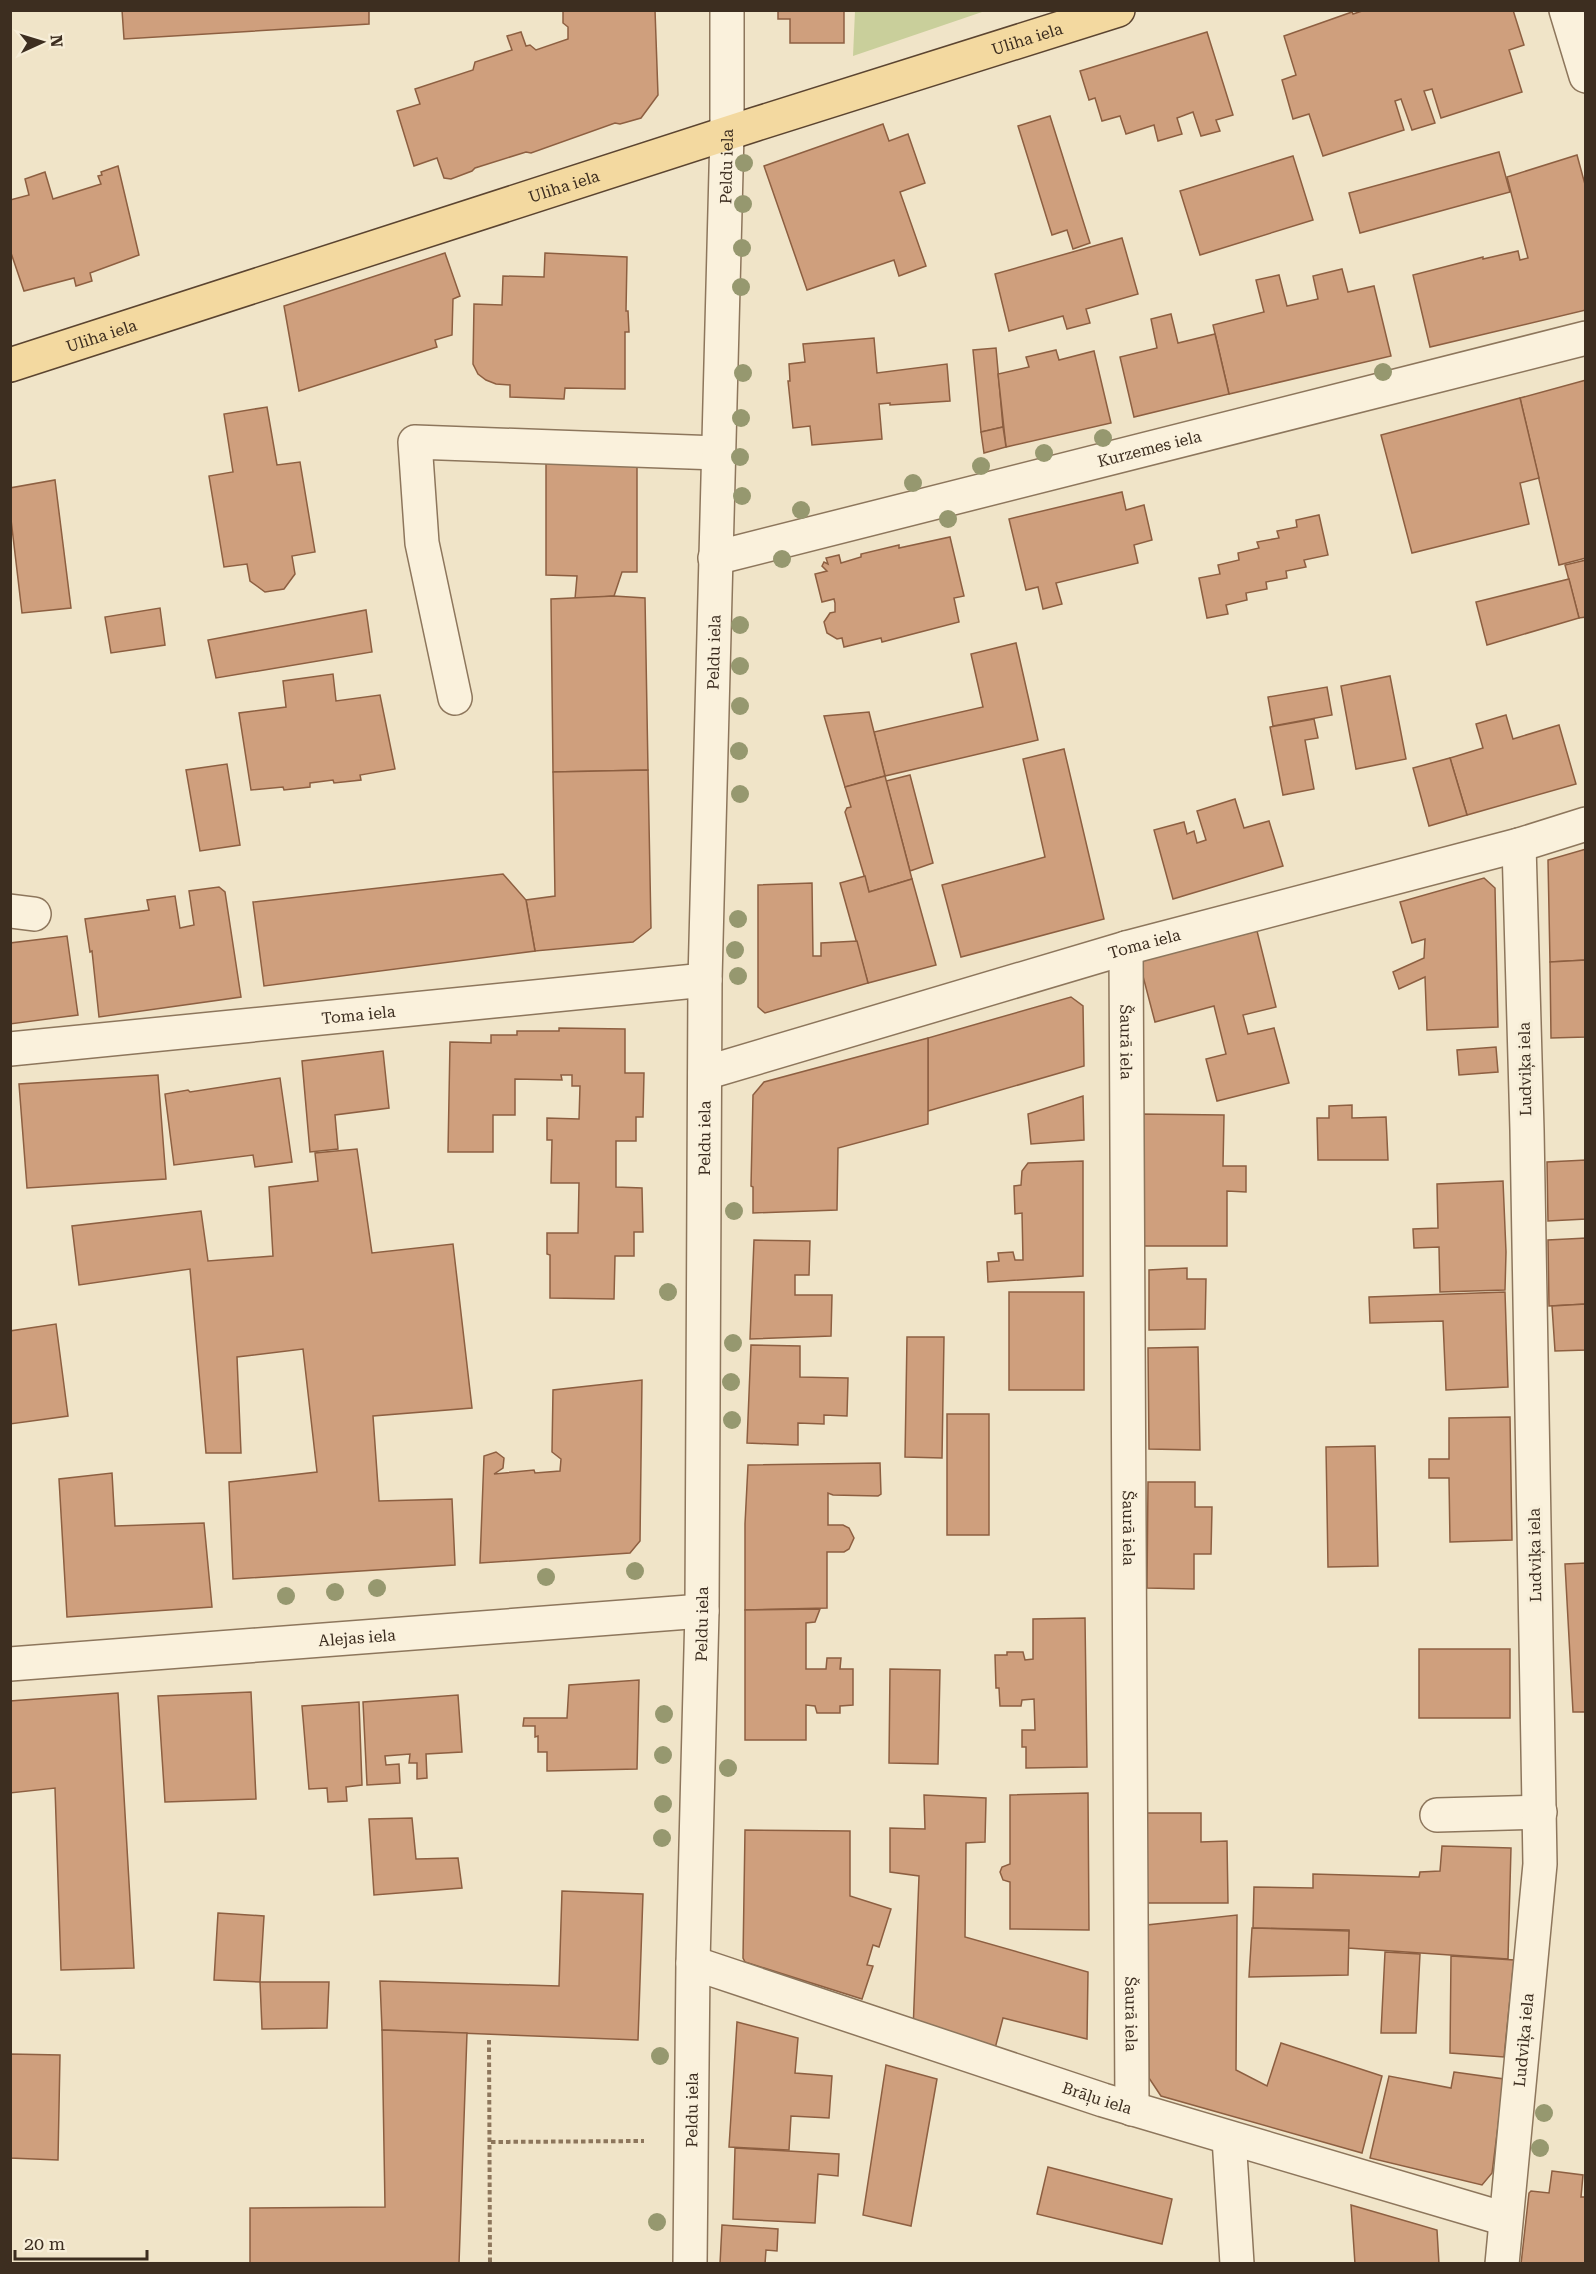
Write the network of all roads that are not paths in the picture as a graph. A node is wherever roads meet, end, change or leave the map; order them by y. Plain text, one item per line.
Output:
1 (727, 10) edge
2 (1118, 10) edge
3 (1566, 10) edge
4 (1586, 76) edge
5 (727, 133) junction
6 (1586, 338) edge
7 (10, 365) edge
8 (718, 453) junction
9 (715, 558) junction
10 (454, 698) dead end
11 (1586, 825) edge
12 (1519, 845) junction
13 (1125, 948) junction
14 (705, 980) junction
15 (10, 1049) edge
16 (705, 1074) junction
17 (702, 1611) junction
18 (10, 1664) edge
19 (1540, 1812) junction
20 (1437, 1815) dead end
21 (693, 1963) junction
22 (1132, 2109) junction
23 (1229, 2138) junction
24 (1505, 2219) junction
25 (690, 2264) edge
26 (1238, 2264) edge
27 (1502, 2264) edge

1 - 5 street, Peldu iela
2 - 5 main road, Uliha iela
3 - 4 street
5 - 7 main road, Uliha iela
5 - 8 street, Peldu iela
6 - 9 street, Kurzemes iela
8 - 9 street, Peldu iela
8 - 10 street
9 - 14 street, Peldu iela
11 - 12 street, Toma iela
12 - 13 street, Toma iela
12 - 19 street, Ludviķa iela
13 - 16 street, Toma iela
13 - 22 street, Šaurā iela
14 - 15 street, Toma iela
14 - 16 street, Peldu iela
16 - 17 street, Peldu iela
17 - 18 street, Alejas iela
17 - 21 street, Peldu iela
19 - 20 street
19 - 24 street, Ludviķa iela
21 - 22 street, Brāļu iela
21 - 25 street, Peldu iela
22 - 23 street, Brāļu iela
23 - 24 street, Brāļu iela
23 - 26 street
24 - 27 street, Ludviķa iela

